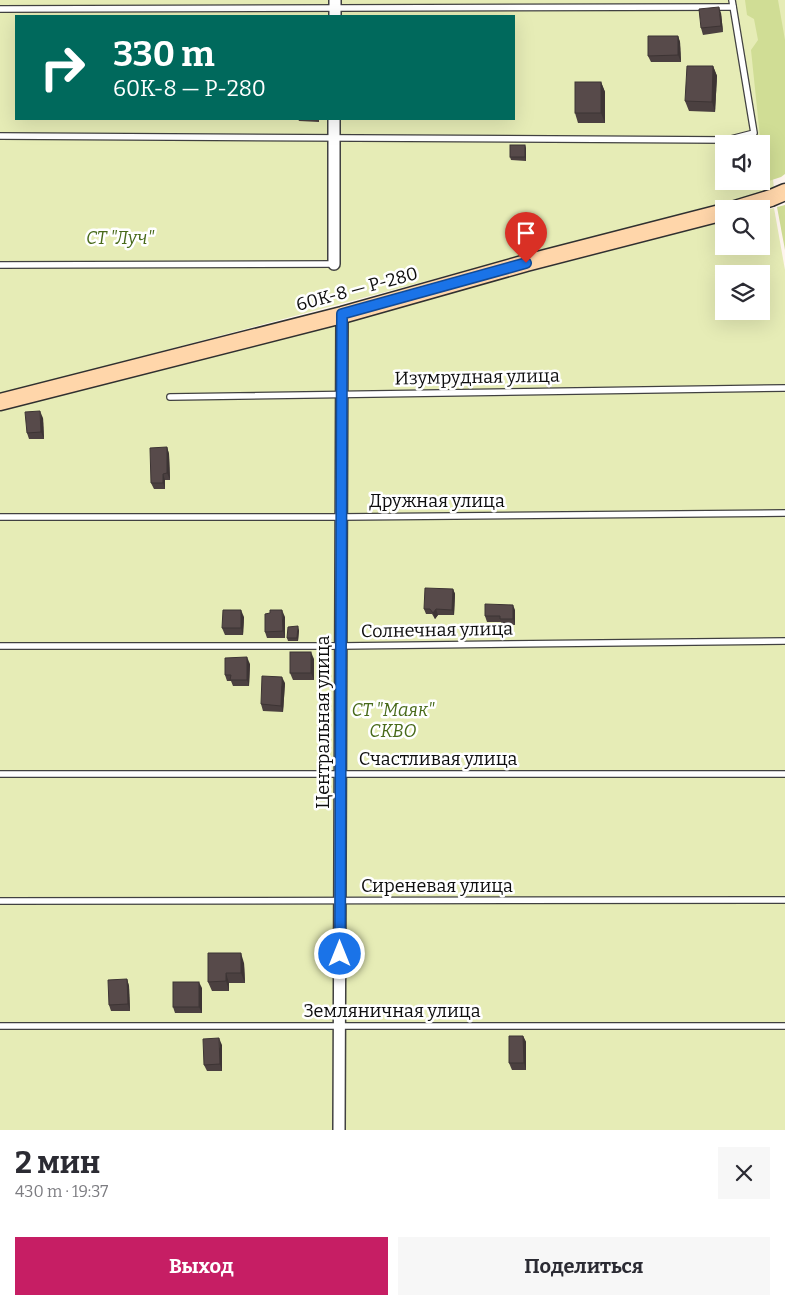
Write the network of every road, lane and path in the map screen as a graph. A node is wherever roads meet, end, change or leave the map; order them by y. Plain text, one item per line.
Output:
1 (732, 0) edge
2 (733, 7) junction
3 (335, 8) edge
4 (0, 9) edge
5 (334, 120) edge
6 (0, 136) edge
7 (333, 138) junction
8 (785, 192) edge
9 (764, 200) edge
10 (715, 214) edge
11 (334, 264) joint
12 (0, 265) edge
13 (342, 314) junction
14 (785, 388) edge
15 (342, 394) junction
16 (170, 397) dead end
17 (0, 402) edge
18 (785, 513) edge
19 (341, 517) junction
20 (0, 518) edge
21 (785, 641) edge
22 (0, 646) edge
23 (341, 646) junction
24 (340, 773) junction
25 (0, 774) edge
26 (785, 774) edge
27 (785, 900) edge
28 (340, 901) junction
29 (0, 902) edge
30 (0, 1026) edge
31 (339, 1026) junction
32 (785, 1026) edge
33 (339, 1130) edge

1 - 2 lane
2 - 3 lane
2 - 7 lane
3 - 4 lane
5 - 7 street
6 - 7 lane
7 - 11 street
8 - 9 street
10 - 13 street, 60К-8 — Р-280
11 - 12 lane
13 - 15 street, Центральная улица
13 - 17 street, 60К-8 — Р-280
14 - 15 lane, Изумрудная улица
15 - 16 lane, Изумрудная улица
15 - 19 street, Центральная улица
18 - 19 lane, Дружная улица
19 - 20 lane, Дружная улица
19 - 23 street, Центральная улица
21 - 23 lane, Солнечная улица
22 - 23 lane, Солнечная улица
23 - 24 street, Центральная улица
24 - 25 lane, Счастливая улица
24 - 26 lane, Счастливая улица
24 - 28 street, Центральная улица
27 - 28 lane, Сиреневая улица
28 - 29 lane, Сиреневая улица
28 - 31 street, Центральная улица
30 - 31 lane, Земляничная улица
31 - 32 lane, Земляничная улица
31 - 33 street, Центральная улица

